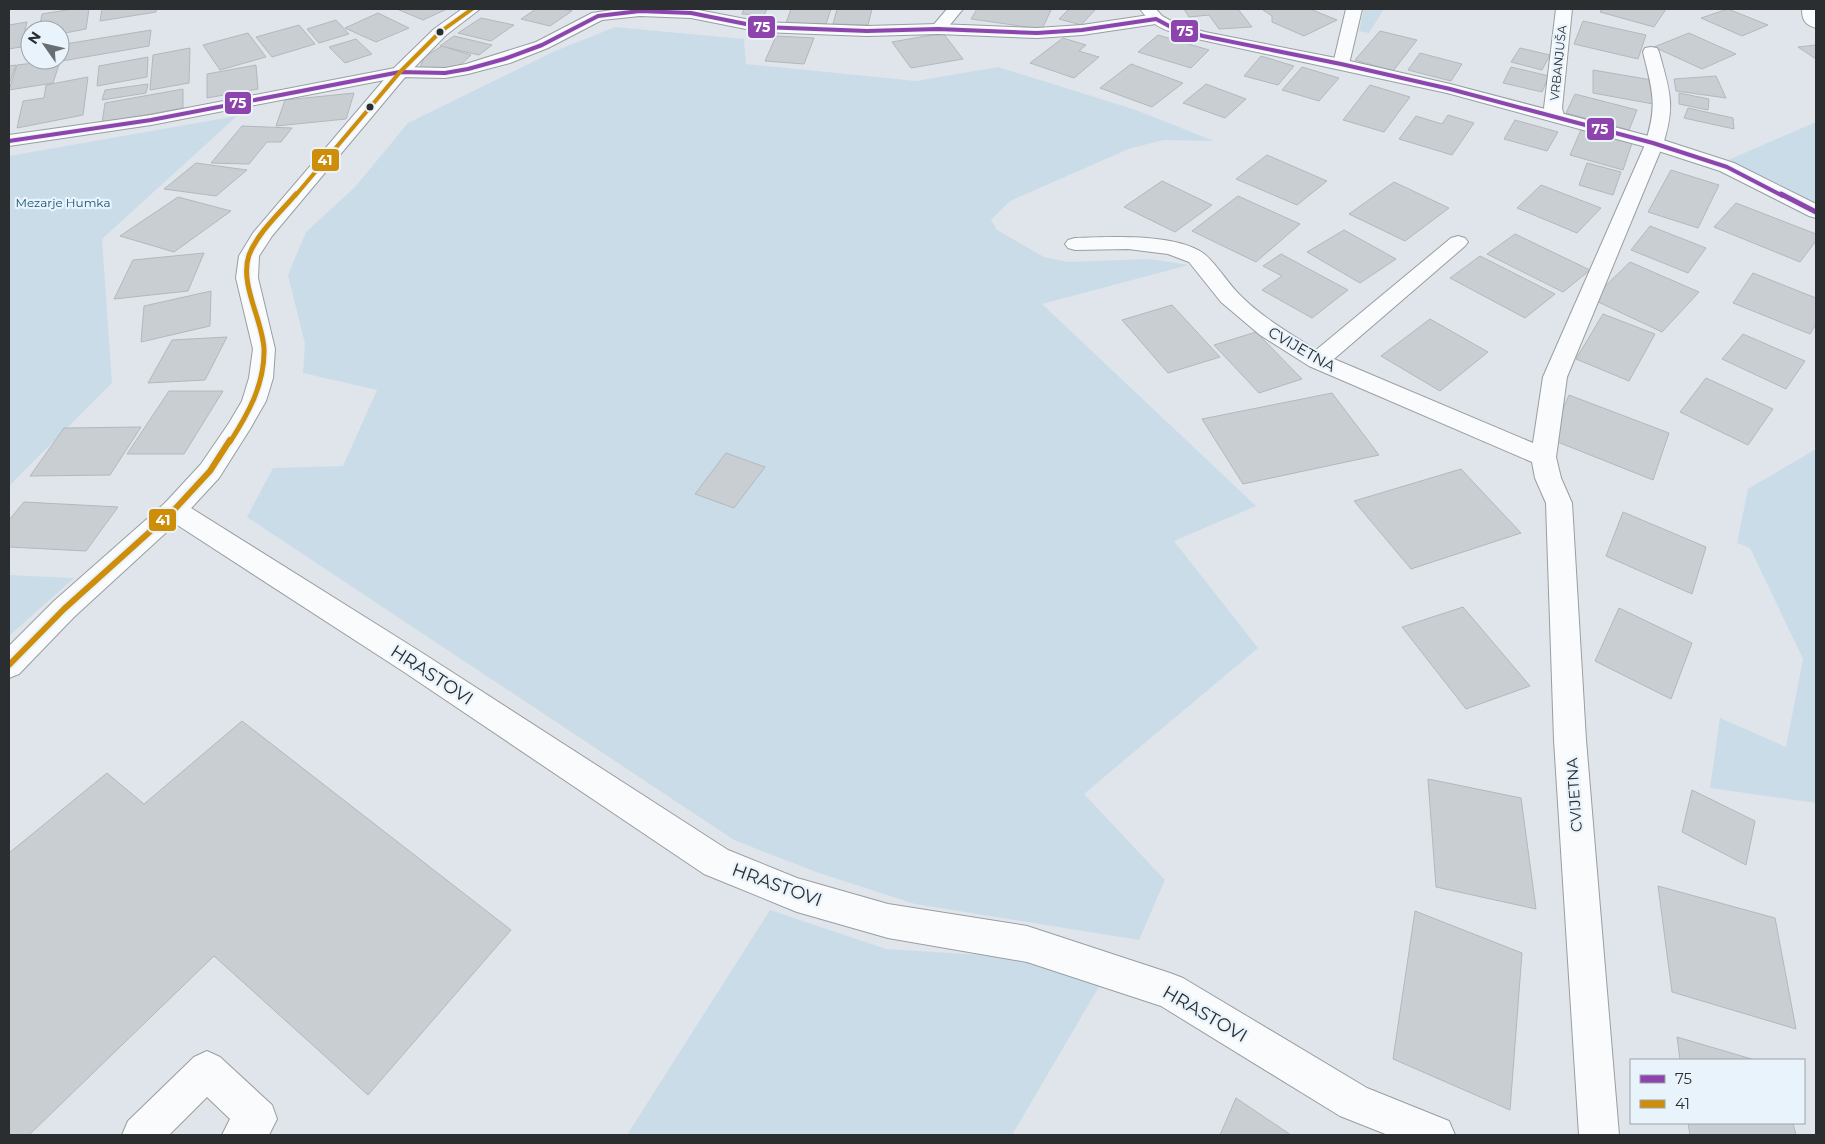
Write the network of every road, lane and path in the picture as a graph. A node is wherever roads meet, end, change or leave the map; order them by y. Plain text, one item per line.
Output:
1 (472, 9) edge
2 (955, 9) edge
3 (1354, 9) edge
4 (1564, 9) edge
5 (1810, 9) edge
6 (1152, 14) edge
7 (1816, 23) edge
8 (938, 29) junction
9 (1651, 52) dead end
10 (1341, 64) junction
11 (400, 72) junction
12 (1555, 116) junction
13 (9, 141) edge
14 (1653, 143) junction
15 (1816, 212) edge
16 (1458, 242) dead end
17 (1075, 244) dead end
18 (1317, 361) junction
19 (1543, 457) junction
20 (174, 510) junction
21 (9, 666) edge
22 (142, 1135) edge
23 (242, 1135) edge
24 (1435, 1135) edge
25 (1600, 1135) edge

1 - 11 street
2 - 8 street
3 - 10 street
4 - 12 street, VRBANJUŠA
5 - 7 street
6 - 8 street, VRBANJUŠA
6 - 10 street, VRBANJUŠA
8 - 11 street, VRBANJUŠA
9 - 14 street, CVIJETNA
10 - 12 street, VRBANJUŠA
11 - 13 street, VRBANJUŠA
11 - 20 street
12 - 14 street, VRBANJUŠA
14 - 15 street, VRBANJUŠA
14 - 19 street, CVIJETNA
16 - 18 street
17 - 18 street, CVIJETNA
18 - 19 street, CVIJETNA
19 - 25 street, CVIJETNA
20 - 21 street
20 - 24 street, HRASTOVI
22 - 23 street

